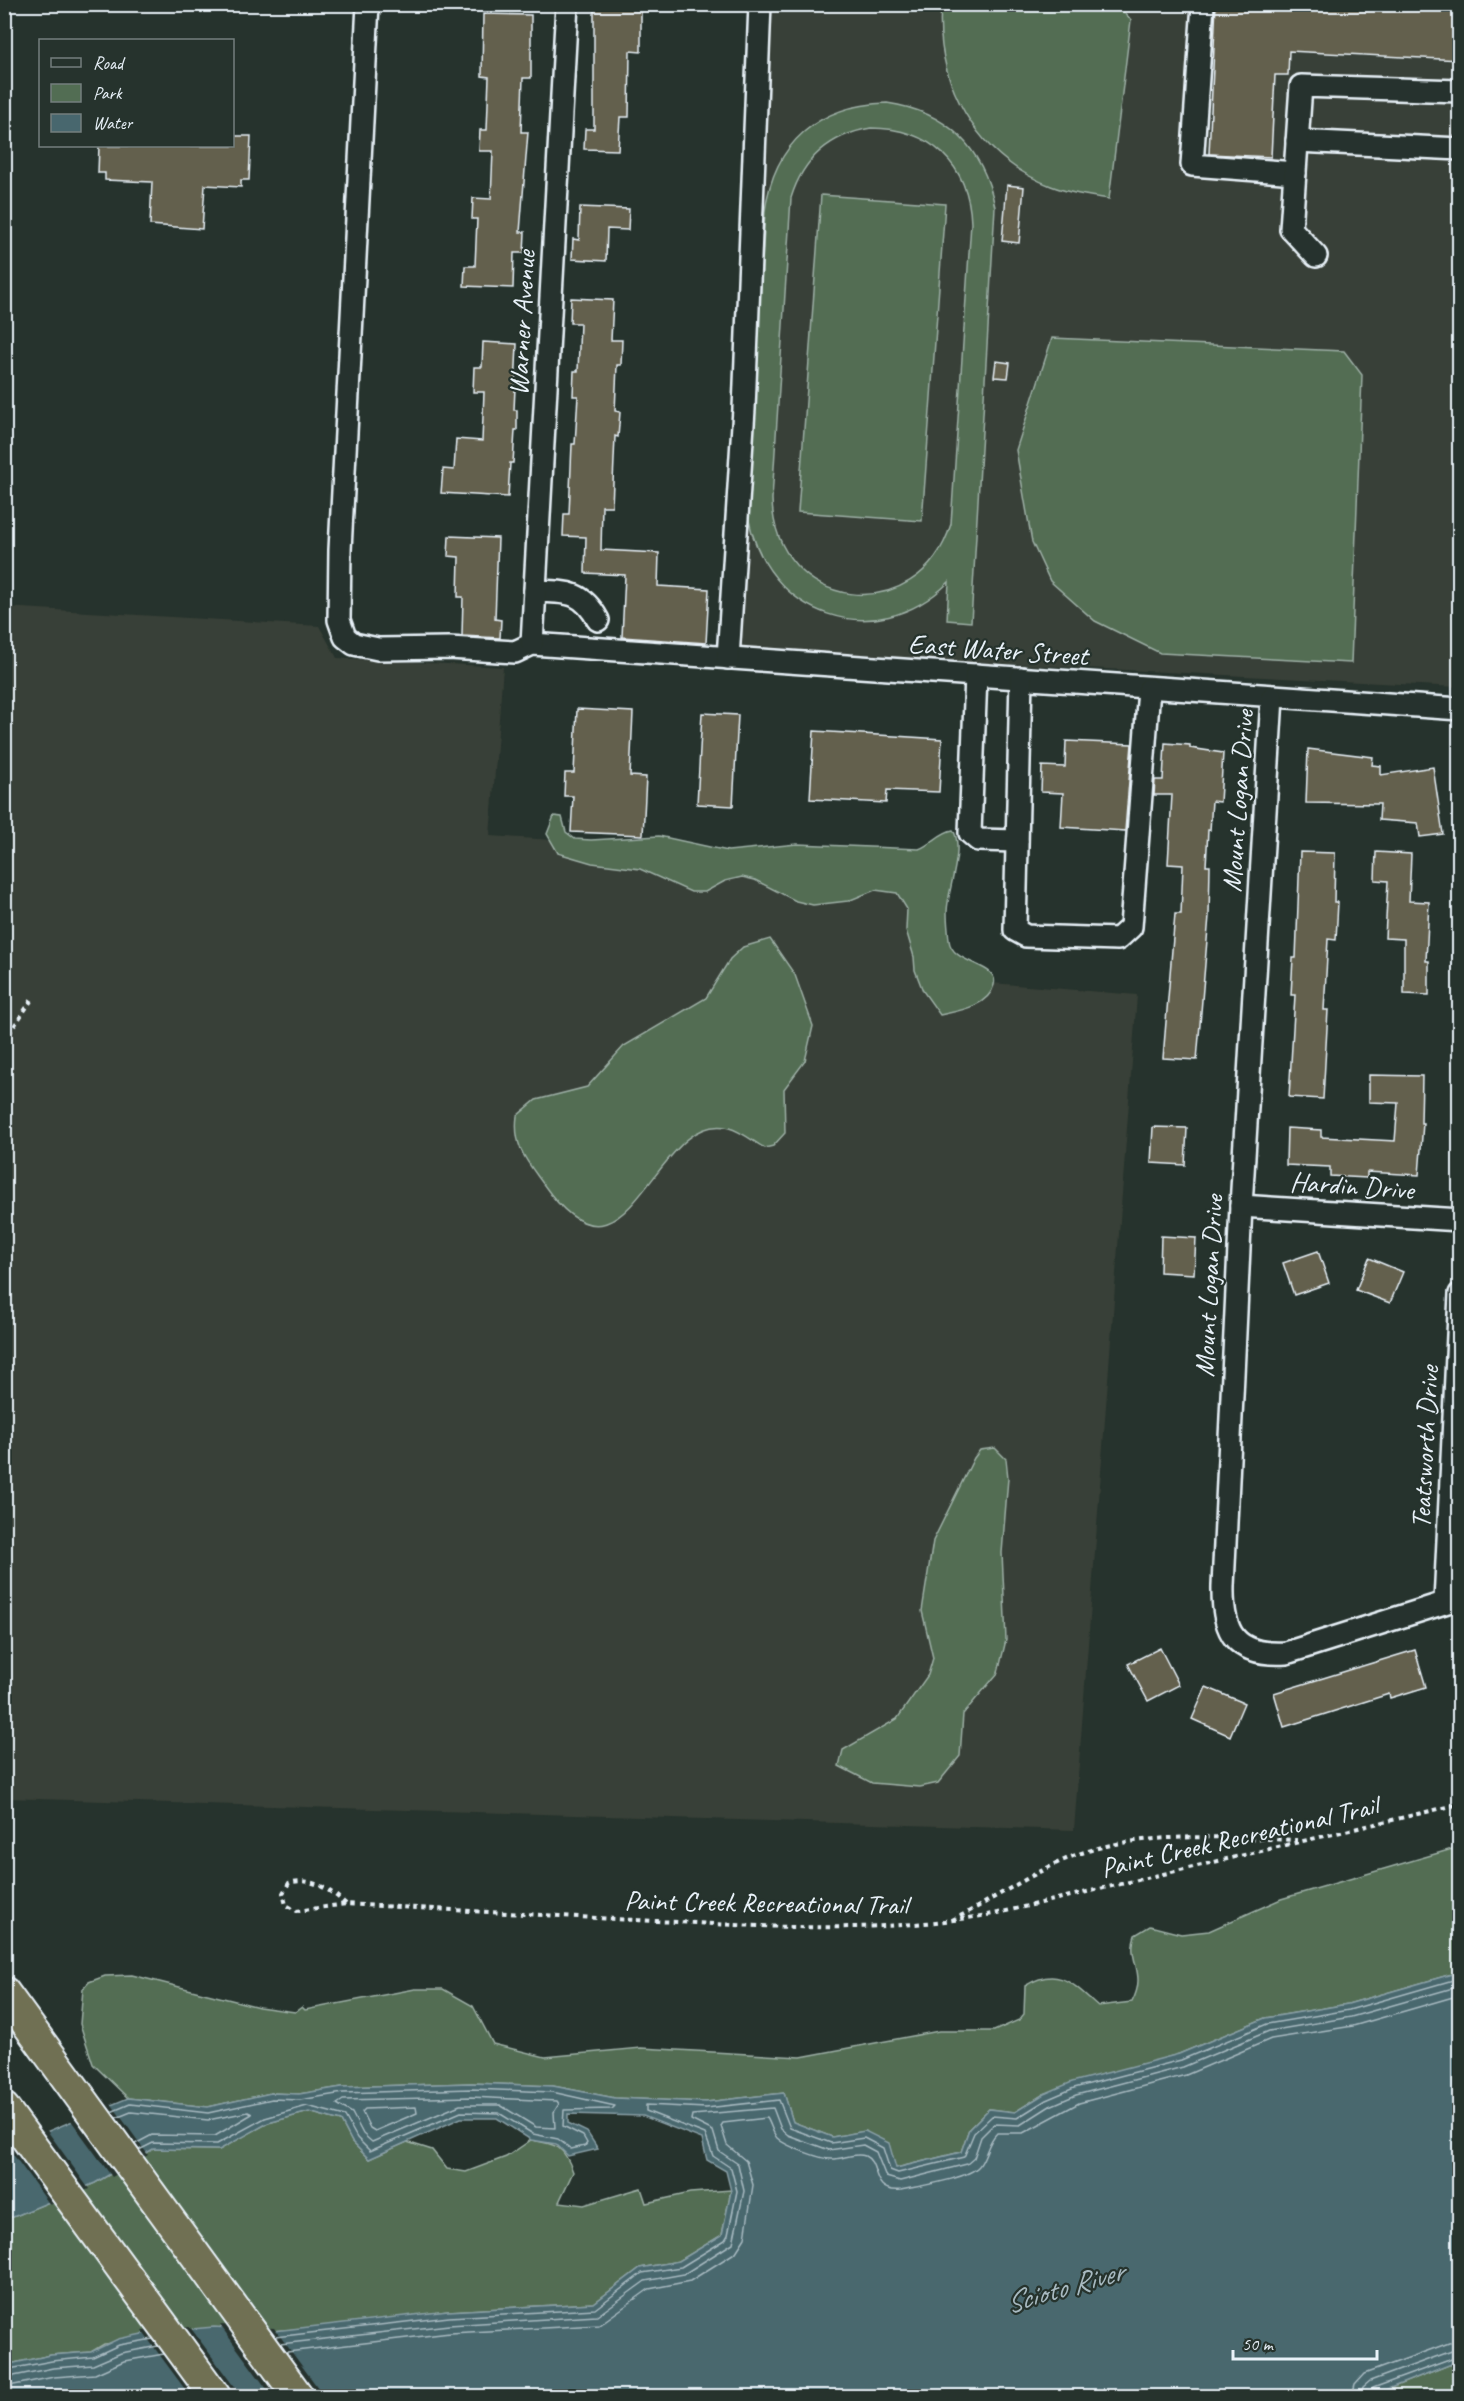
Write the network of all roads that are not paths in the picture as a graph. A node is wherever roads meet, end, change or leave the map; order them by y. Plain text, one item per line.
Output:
1 (368, 4) edge
2 (567, 4) edge
3 (760, 4) edge
4 (1203, 4) edge
5 (1460, 91) edge
6 (1297, 141) junction
7 (1460, 149) edge
8 (1295, 173) junction
9 (1316, 256) dead end
10 (535, 591) junction
11 (598, 620) dead end
12 (532, 644) junction
13 (728, 658) junction
14 (976, 675) junction
15 (1021, 678) junction
16 (1149, 689) junction
17 (1272, 697) junction
18 (1460, 710) edge
19 (1017, 841) junction
20 (1240, 1206) junction
21 (1460, 1220) edge
22 (1460, 1294) edge
23 (1452, 1600) edge
24 (4, 1992) edge
25 (4, 2108) edge
26 (215, 2397) edge
27 (298, 2397) edge

1 - 12 street, East Water Street
2 - 10 street, Warner Avenue
3 - 13 street
4 - 8 street
5 - 6 street
6 - 7 street
6 - 8 street
8 - 9 street
10 - 11 street
10 - 12 street, Warner Avenue
12 - 13 street, East Water Street
13 - 14 street, East Water Street
14 - 15 street, East Water Street
14 - 19 street
15 - 16 street, East Water Street
15 - 19 street
16 - 17 street, East Water Street
16 - 19 street
17 - 18 street, East Water Street
17 - 20 street, Mount Logan Drive
20 - 21 street, Hardin Drive
20 - 23 street, Mount Logan Drive
22 - 23 street, Teatsworth Drive
24 - 27 highway
25 - 26 highway

